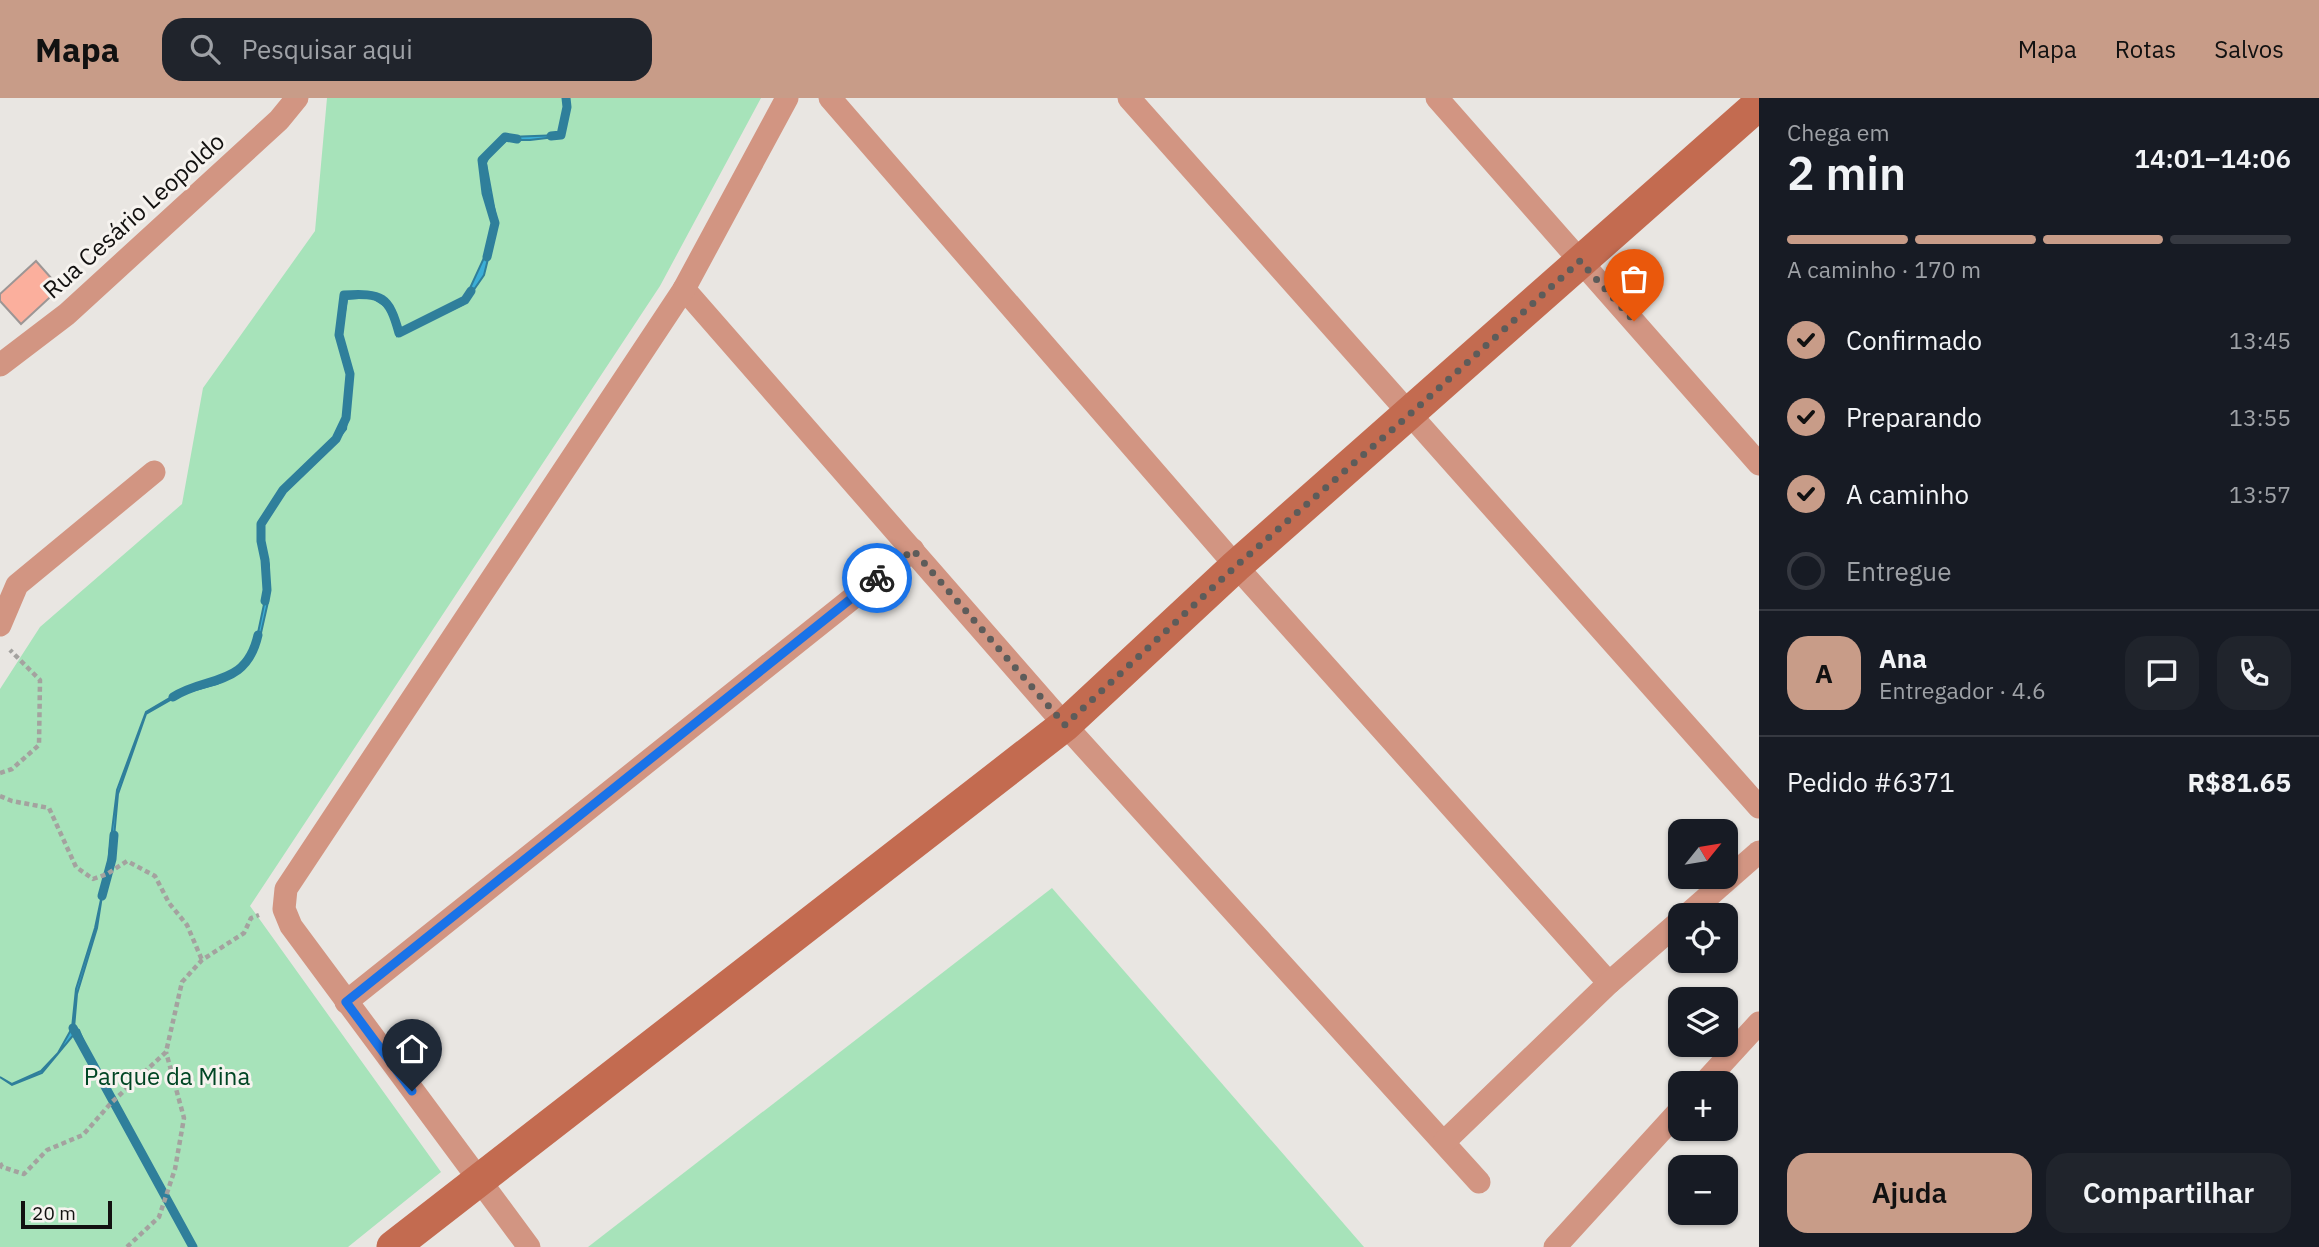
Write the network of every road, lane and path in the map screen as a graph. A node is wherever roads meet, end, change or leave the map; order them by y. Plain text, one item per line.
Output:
1 (297, 98) edge
2 (787, 98) edge
3 (830, 98) edge
4 (1129, 98) edge
5 (1437, 98) edge
6 (1756, 105) edge
7 (1580, 261) junction
8 (684, 289) junction
9 (0, 365) edge
10 (1409, 415) junction
11 (1759, 464) edge
12 (154, 472) dead end
13 (913, 550) junction
14 (1236, 566) junction
15 (0, 625) edge
16 (8, 647) dead end
17 (1065, 725) junction
18 (0, 773) edge
19 (0, 796) edge
20 (1759, 807) edge
21 (1759, 852) edge
22 (1701, 903) edge
23 (284, 909) junction
24 (1668, 931) edge
25 (202, 960) junction
26 (1609, 983) junction
27 (346, 1002) junction
28 (1759, 1023) edge
29 (166, 1052) junction
30 (1715, 1071) edge
31 (1668, 1123) edge
32 (1444, 1142) junction
33 (0, 1163) edge
34 (478, 1181) junction
35 (1479, 1182) dead end
36 (127, 1247) edge
37 (393, 1247) edge
38 (529, 1247) edge
39 (1555, 1247) edge

1 - 9 street, Rua Cesário Leopoldo
2 - 8 street
3 - 14 street
4 - 10 street
5 - 7 street
6 - 7 street
7 - 10 street
7 - 11 street
8 - 13 street
8 - 23 street
10 - 14 street
10 - 20 street
12 - 15 street
13 - 17 street
13 - 27 street
14 - 17 street
14 - 26 street
16 - 18 path
17 - 32 street
17 - 34 street
19 - 25 path
21 - 22 street
23 - 25 path
23 - 27 street
24 - 26 street
25 - 29 path
26 - 32 street
27 - 34 street
28 - 30 street
29 - 33 path
29 - 36 path
31 - 39 street
32 - 35 street
34 - 37 street
34 - 38 street

